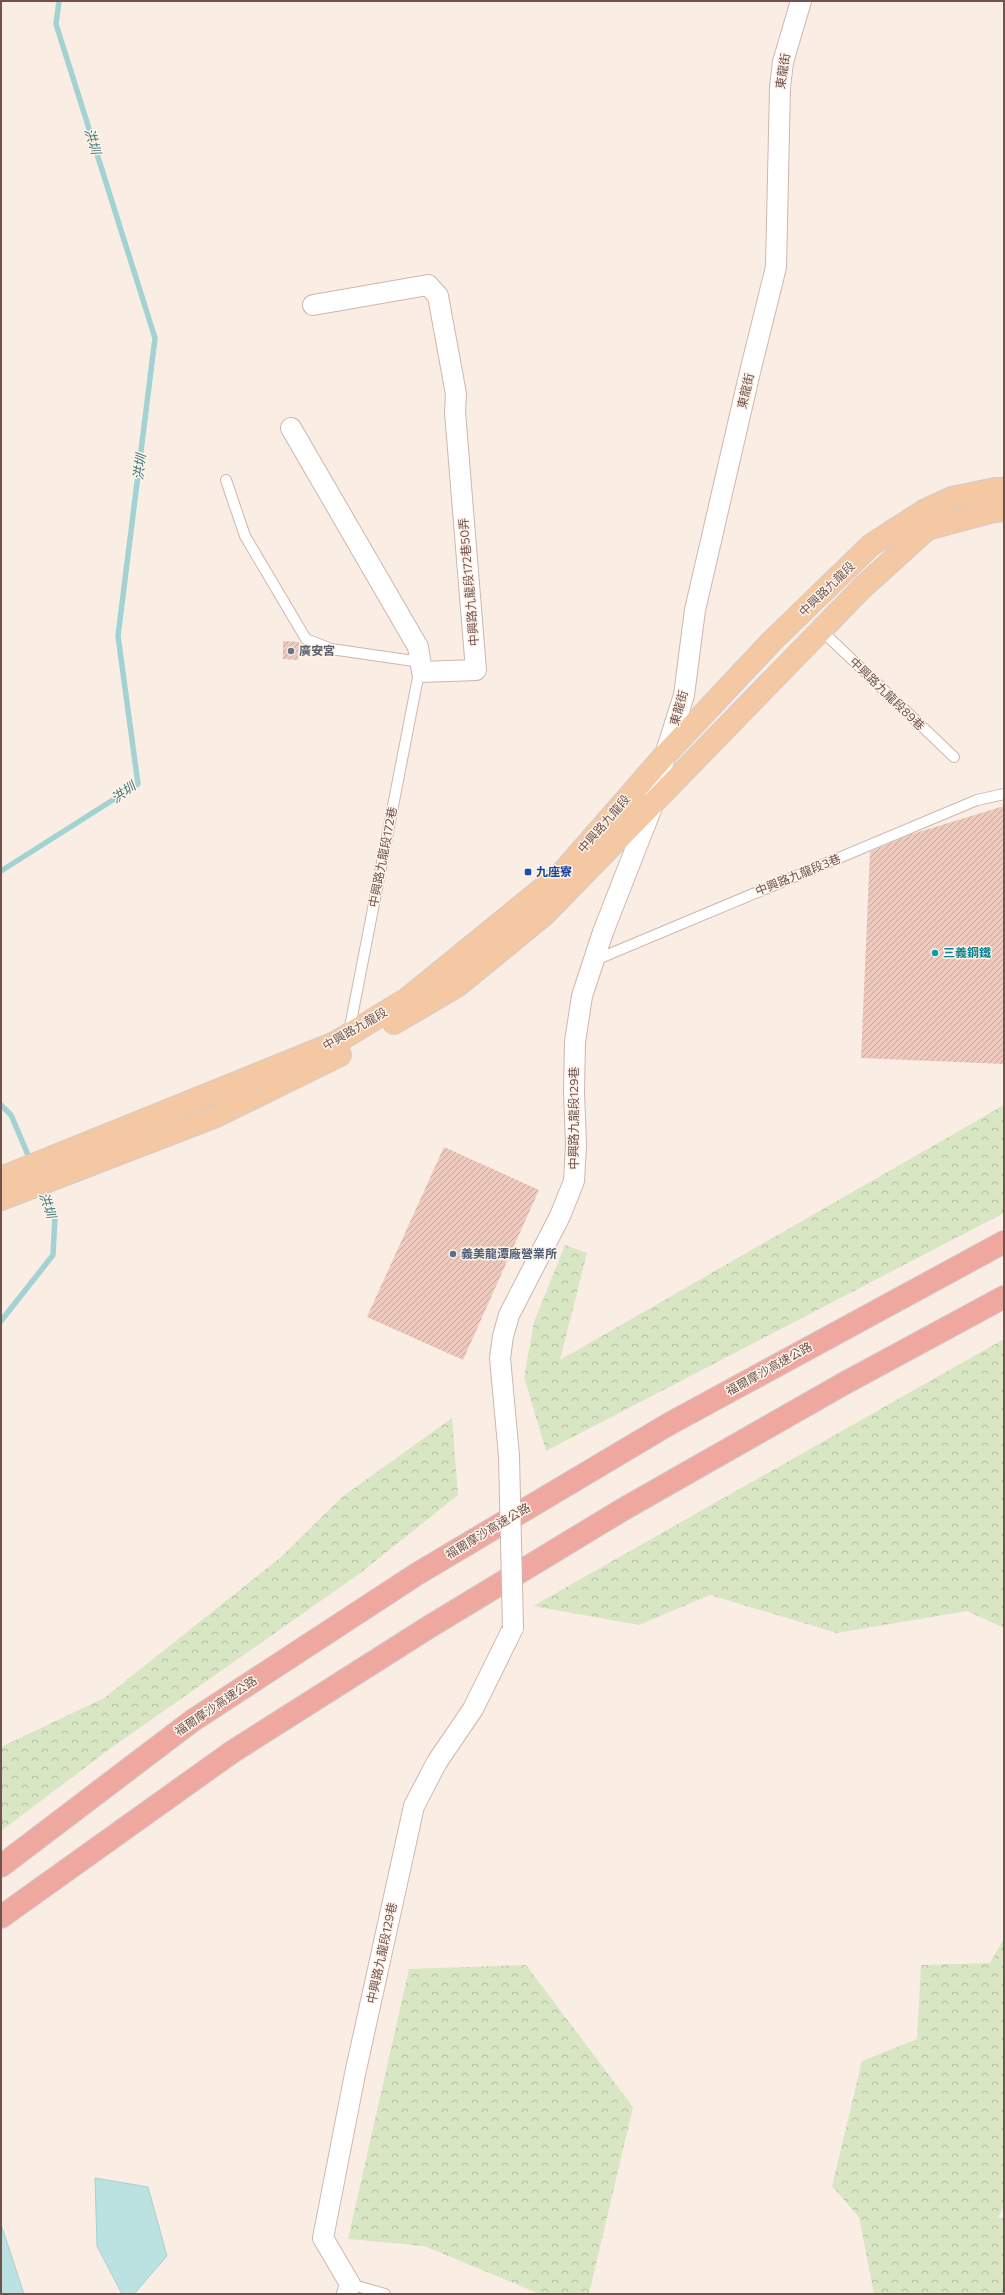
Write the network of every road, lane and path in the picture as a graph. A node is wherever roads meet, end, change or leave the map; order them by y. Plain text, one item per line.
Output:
1 (800, 1) edge
2 (313, 305) dead end
3 (291, 428) dead end
4 (226, 480) dead end
5 (1004, 489) edge
6 (1004, 510) edge
7 (821, 630) junction
8 (422, 662) junction
9 (665, 755) junction
10 (954, 757) dead end
11 (659, 778) joint
12 (1004, 794) edge
13 (654, 802) junction
14 (594, 961) junction
15 (348, 1043) junction
16 (5, 1187) edge
17 (1004, 1242) edge
18 (1004, 1298) edge
19 (1, 1866) edge
20 (1, 1917) edge
21 (349, 2289) edge
22 (385, 2294) edge

1 - 9 street, 東龍街
2 - 8 street, 中興路九龍段172巷50弄
3 - 8 street, 中興路九龍段172巷50弄
4 - 8 lane
5 - 9 main road, 中興路九龍段
6 - 7 main road, 中興路九龍段
7 - 10 lane, 中興路九龍段89巷
7 - 13 main road, 中興路九龍段
8 - 15 lane, 中興路九龍段172巷
9 - 11 street, 東龍街
9 - 15 main road, 中興路九龍段
11 - 13 street, 中興路九龍段129巷
12 - 14 lane, 中興路九龍段3巷
13 - 14 street, 中興路九龍段129巷
13 - 15 main road, 中興路九龍段
14 - 21 street, 中興路九龍段129巷, bridge
15 - 16 main road, 中興路九龍段
17 - 19 highway, 福爾摩沙高速公路
18 - 20 highway
21 - 22 lane

